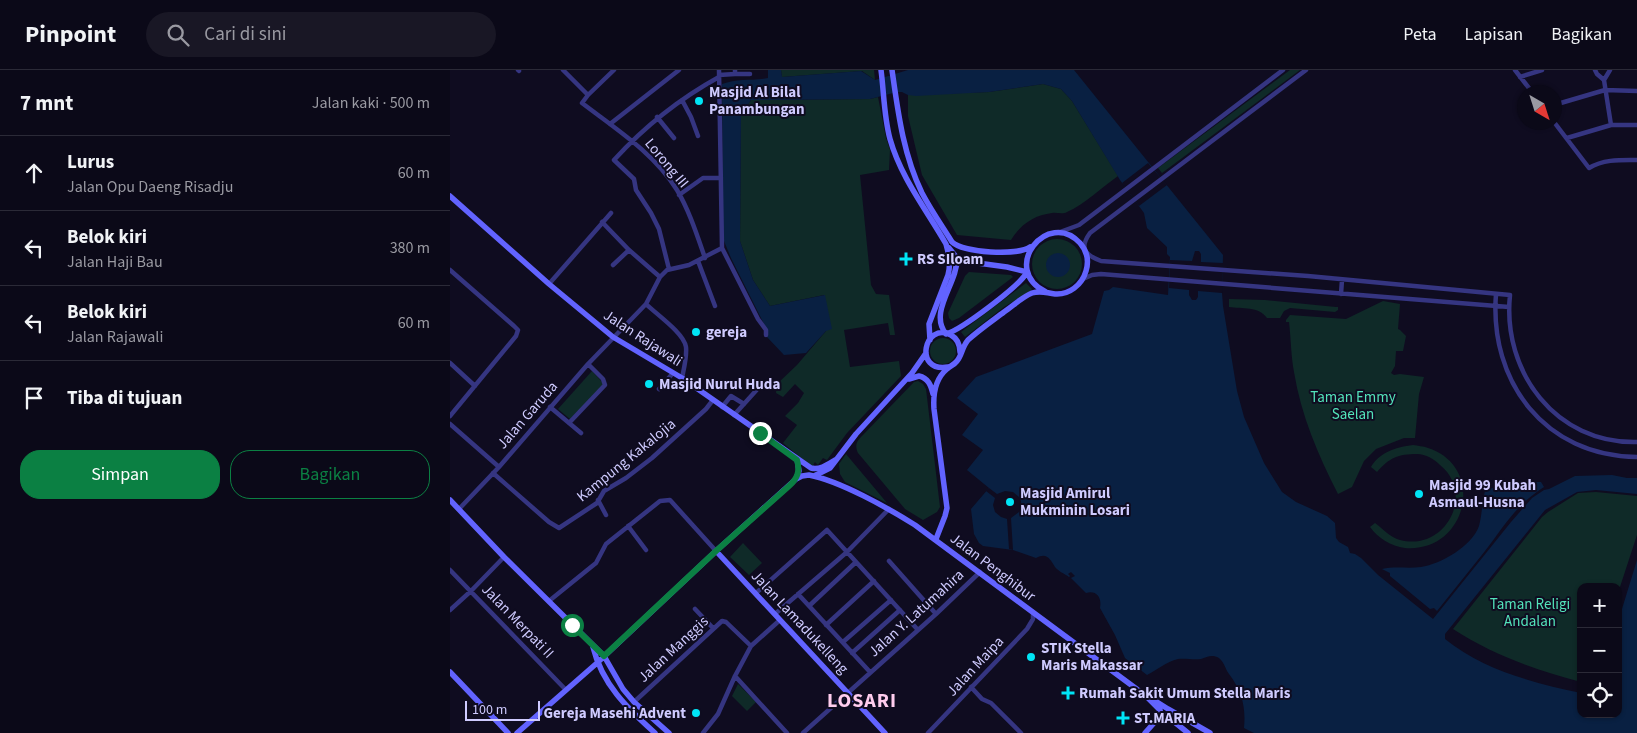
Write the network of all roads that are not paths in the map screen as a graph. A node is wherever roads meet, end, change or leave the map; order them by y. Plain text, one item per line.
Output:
1 (563, 70) edge
2 (614, 70) edge
3 (679, 70) edge
4 (1283, 70) edge
5 (1306, 70) edge
6 (1515, 70) edge
7 (1542, 70) edge
8 (1595, 70) edge
9 (1610, 70) edge
10 (735, 72) edge
11 (892, 72) edge
12 (881, 73) edge
13 (719, 74) edge
14 (750, 74) dead end
15 (1520, 77) junction
16 (1604, 80) junction
17 (1526, 85) edge
18 (1605, 90) junction
19 (1637, 91) edge
20 (588, 95) junction
21 (682, 100) junction
22 (1562, 103) edge
23 (657, 117) junction
24 (610, 124) junction
25 (1611, 124) junction
26 (1637, 125) edge
27 (1560, 130) edge
28 (698, 136) dead end
29 (674, 138) dead end
30 (1567, 138) junction
31 (632, 140) junction
32 (1637, 160) edge
33 (1589, 168) junction
34 (1584, 173) dead end
35 (721, 178) junction
36 (679, 195) junction
37 (450, 196) edge
38 (611, 213) dead end
39 (602, 222) junction
40 (1058, 233) junction
41 (946, 244) junction
42 (1032, 246) junction
43 (722, 248) junction
44 (629, 250) junction
45 (1084, 250) junction
46 (705, 258) junction
47 (957, 258) junction
48 (698, 261) junction
49 (613, 265) dead end
50 (669, 269) junction
51 (451, 272) edge
52 (1027, 272) junction
53 (660, 277) junction
54 (1082, 280) junction
55 (1342, 280) junction
56 (549, 284) junction
57 (1446, 289) junction
58 (1046, 292) junction
59 (1341, 294) junction
60 (1496, 294) junction
61 (1445, 302) junction
62 (646, 304) junction
63 (715, 306) dead end
64 (1495, 306) junction
65 (1509, 307) junction
66 (946, 334) junction
67 (766, 335) dead end
68 (614, 337) junction
69 (930, 340) junction
70 (926, 353) junction
71 (960, 355) junction
72 (450, 363) edge
73 (588, 364) junction
74 (950, 367) junction
75 (673, 372) junction
76 (682, 378) junction
77 (907, 380) junction
78 (762, 384) dead end
79 (475, 386) junction
80 (659, 389) dead end
81 (933, 398) junction
82 (713, 400) junction
83 (744, 404) junction
84 (722, 406) junction
85 (550, 407) junction
86 (734, 415) junction
87 (450, 416) edge
88 (569, 423) junction
89 (450, 424) edge
90 (581, 433) dead end
91 (1637, 442) edge
92 (1637, 457) edge
93 (797, 460) junction
94 (835, 460) junction
95 (499, 467) junction
96 (494, 474) junction
97 (814, 476) junction
98 (796, 479) junction
99 (450, 500) edge
100 (598, 500) junction
101 (459, 509) junction
102 (889, 509) junction
103 (606, 515) dead end
104 (628, 526) junction
105 (936, 539) junction
106 (646, 550) dead end
107 (716, 551) junction
108 (847, 552) junction
109 (504, 557) junction
110 (890, 561) dead end
111 (856, 562) junction
112 (450, 570) edge
113 (980, 572) junction
114 (874, 581) junction
115 (471, 591) junction
116 (756, 593) junction
117 (798, 594) junction
118 (891, 600) junction
119 (549, 601) junction
120 (809, 606) junction
121 (695, 609) dead end
122 (450, 610) edge
123 (900, 610) junction
124 (1033, 613) junction
125 (775, 614) junction
126 (936, 614) junction
127 (780, 620) junction
128 (826, 625) junction
129 (714, 628) junction
130 (918, 630) junction
131 (843, 642) junction
132 (751, 646) junction
133 (593, 647) junction
134 (852, 653) junction
135 (604, 656) junction
136 (597, 663) junction
137 (450, 672) edge
138 (870, 672) junction
139 (735, 676) junction
140 (972, 687) junction
141 (566, 690) junction
142 (848, 692) junction
143 (1146, 696) junction
144 (634, 702) junction
145 (1161, 715) junction
146 (508, 733) edge
147 (518, 733) edge
148 (654, 733) edge
149 (669, 733) edge
150 (703, 733) edge
151 (787, 733) edge
152 (803, 733) edge
153 (885, 733) edge
154 (928, 733) edge
155 (1021, 733) edge
156 (1145, 733) edge
157 (1188, 733) edge
158 (1210, 733) edge

1 - 20 street
2 - 20 street
3 - 24 street
4 - 40 street
5 - 45 street
6 - 15 street
7 - 15 street
8 - 16 street
9 - 16 street
10 - 13 street
10 - 14 street
11 - 42 main road
12 - 41 main road
13 - 21 street
13 - 35 street
15 - 17 street
16 - 18 street
18 - 19 street
18 - 22 street
18 - 25 street
20 - 24 street, Lorong III
21 - 23 street
21 - 28 street
23 - 29 street
23 - 31 street
24 - 31 street, Lorong III
25 - 26 street
25 - 30 street
27 - 30 street
30 - 33 street
31 - 36 street, Lorong III
31 - 50 street
32 - 33 street
33 - 34 street
35 - 36 street
35 - 43 street
36 - 46 street, Lorong III
37 - 56 main road, Jalan Rajawali
38 - 39 street
39 - 44 street
39 - 56 street
40 - 42 main road
40 - 45 main road
41 - 47 main road
41 - 69 main road
42 - 52 main road
43 - 46 street
43 - 67 street
44 - 49 street
44 - 53 street
45 - 54 main road
45 - 55 street
46 - 48 street
47 - 52 main road
47 - 66 main road
48 - 50 street
48 - 63 street
50 - 53 street
51 - 79 street
52 - 58 main road
52 - 66 main road
53 - 62 street, Jalan Garuda
54 - 58 main road
54 - 59 street
55 - 57 street
55 - 59 street
56 - 68 main road, Jalan Rajawali
57 - 60 street
57 - 61 street
58 - 71 main road
59 - 61 street
60 - 64 street
60 - 65 street
61 - 64 street
62 - 68 street, Jalan Garuda
62 - 76 street
64 - 65 street
64 - 92 street
65 - 91 street
66 - 69 main road
66 - 71 main road
68 - 73 street, Jalan Garuda
68 - 75 main road, Jalan Rajawali
69 - 70 main road
70 - 74 main road
70 - 77 main road
71 - 74 main road
72 - 79 street
73 - 85 street, Jalan Garuda
73 - 88 street
74 - 81 main road
75 - 76 main road, Jalan Rajawali
75 - 80 street
76 - 82 main road, Jalan Rajawali
77 - 81 main road
77 - 94 main road
78 - 83 street
79 - 87 street
81 - 105 main road
82 - 84 main road, Jalan Rajawali
82 - 100 street, Kampung Kakalojia
83 - 84 street
83 - 86 street
84 - 86 main road, Jalan Rajawali
85 - 88 street
85 - 95 street, Jalan Garuda
86 - 93 main road, Jalan Rajawali
88 - 90 street
89 - 95 street
93 - 94 main road, Jalan Rajawali
93 - 98 main road
94 - 97 main road
95 - 96 street, Jalan Garuda
96 - 100 street, Kampung Kakalojia
96 - 101 street, Jalan Garuda
97 - 98 main road
97 - 102 main road, Jalan Penghibur
98 - 107 main road
99 - 101 main road
100 - 103 street
101 - 109 main road
102 - 105 main road, Jalan Penghibur
102 - 108 street
104 - 106 street
104 - 107 street
104 - 119 street
105 - 113 main road, Jalan Penghibur
107 - 116 main road, Jalan Lamadukelleng
107 - 135 main road
108 - 111 street
108 - 116 street
108 - 117 street
109 - 115 street
109 - 119 main road
110 - 126 street
111 - 114 street
111 - 120 street
112 - 115 street, Jalan Merpati II
113 - 124 main road, Jalan Penghibur
113 - 126 street, Jalan Y. Latumahira
114 - 118 street
114 - 128 street
115 - 122 street
115 - 141 street, Jalan Merpati II
116 - 125 main road, Jalan Lamadukelleng
117 - 120 street
117 - 125 street
118 - 123 street
118 - 131 street
119 - 133 main road
120 - 128 street
121 - 129 street
123 - 130 street
123 - 134 street
124 - 140 street, Jalan Maipa
124 - 143 main road, Jalan Penghibur
125 - 127 main road, Jalan Lamadukelleng
126 - 130 street, Jalan Y. Latumahira
127 - 132 street
127 - 142 main road, Jalan Lamadukelleng
128 - 131 street
129 - 132 street, Jalan Manggis
129 - 144 street, Jalan Manggis
130 - 138 street, Jalan Y. Latumahira
131 - 134 street
132 - 139 street
133 - 135 main road
133 - 136 main road
134 - 138 street
135 - 136 main road
135 - 144 main road
136 - 141 main road
136 - 148 main road
137 - 146 main road
138 - 142 street, Jalan Y. Latumahira
139 - 150 street
139 - 151 street
140 - 154 street, Jalan Maipa
140 - 155 street
141 - 147 main road
142 - 152 street, Jalan Y. Latumahira
142 - 153 main road, Jalan Lamadukelleng
143 - 145 main road, Jalan Penghibur
143 - 158 main road, Jalan Penghibur
144 - 149 main road
145 - 156 main road
145 - 157 main road, Jalan Penghibur

